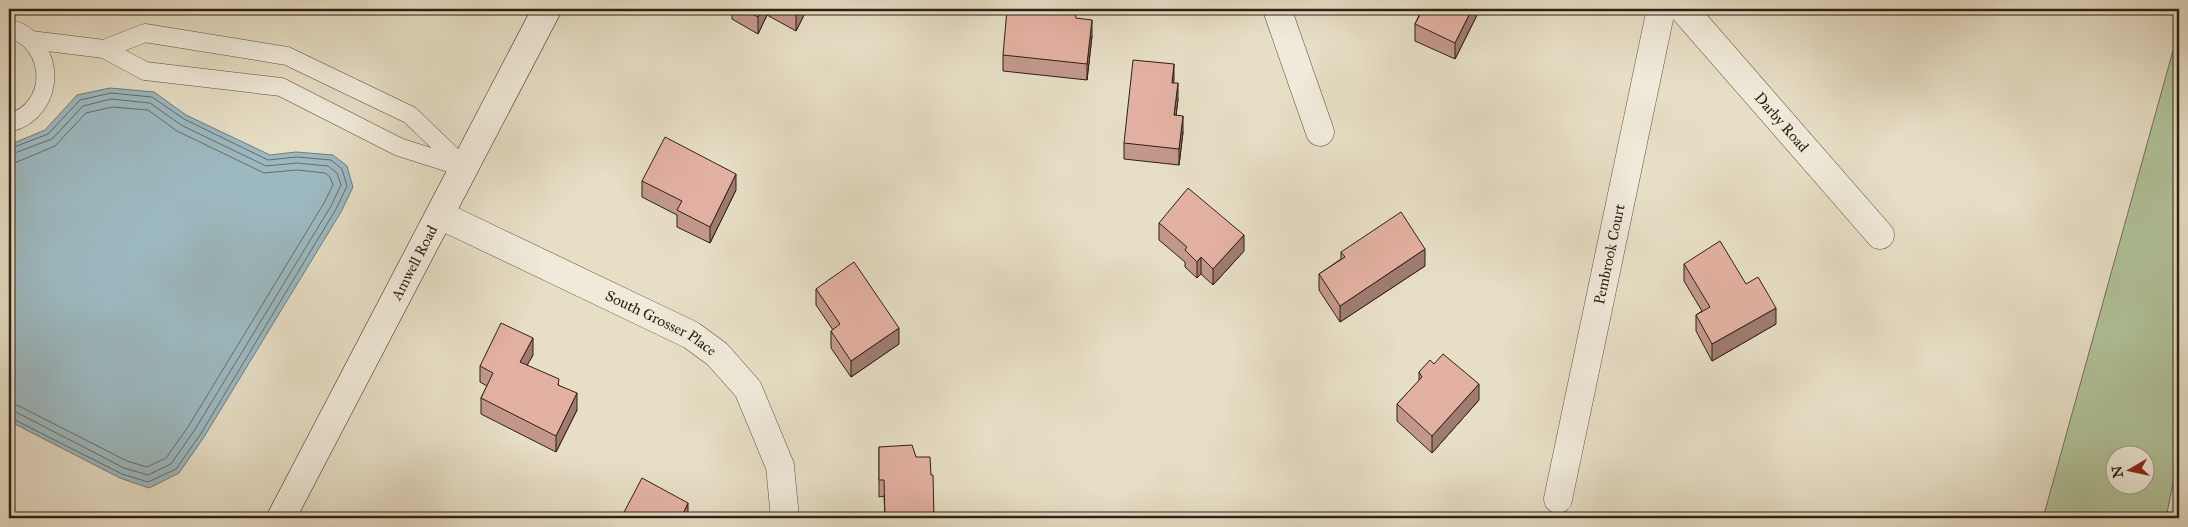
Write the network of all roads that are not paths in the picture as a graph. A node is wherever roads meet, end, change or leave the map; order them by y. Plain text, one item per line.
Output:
1 (547, 9) edge
2 (1277, 9) edge
3 (1661, 9) edge
4 (1683, 9) edge
5 (9, 28) edge
6 (31, 40) junction
7 (104, 49) junction
8 (9, 123) edge
9 (1320, 132) dead end
10 (464, 168) junction
11 (440, 216) junction
12 (1880, 235) dead end
13 (1558, 499) dead end
14 (280, 518) edge
15 (785, 518) edge

1 - 10 street, Amwell Road
2 - 9 street
3 - 13 street, Pembrook Court
4 - 12 street, Darby Road
5 - 6 lane
6 - 7 lane
6 - 8 lane
7 - 10 lane
7 - 10 lane
10 - 11 street, Amwell Road
11 - 14 street, Amwell Road
11 - 15 street, South Grosser Place

